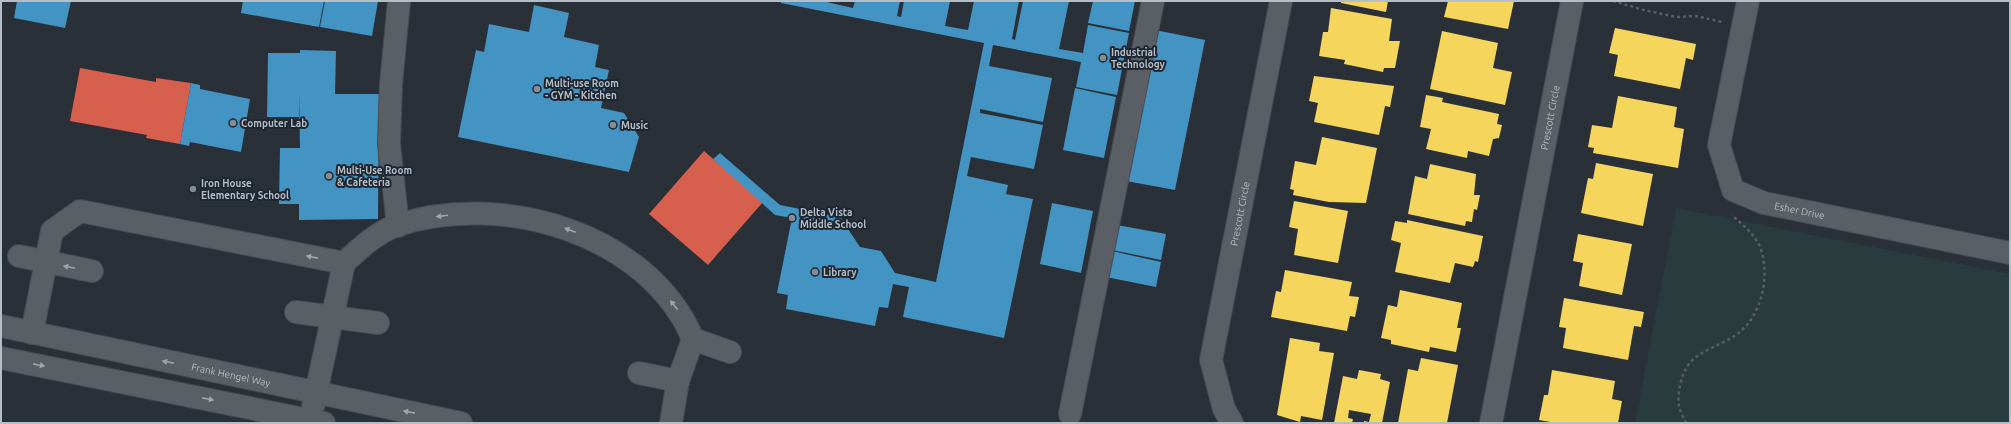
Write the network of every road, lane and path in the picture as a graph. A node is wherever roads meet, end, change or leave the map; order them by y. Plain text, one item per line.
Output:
1 (399, 1) edge
2 (1152, 1) edge
3 (1281, 1) edge
4 (1572, 1) edge
5 (1613, 1) edge
6 (1748, 1) edge
7 (1742, 28) junction
8 (1733, 190) junction
9 (398, 226) junction
10 (2010, 253) edge
11 (19, 256) dead end
12 (46, 262) junction
13 (344, 263) junction
14 (92, 271) dead end
15 (296, 312) dead end
16 (333, 317) junction
17 (378, 323) dead end
18 (1, 326) edge
19 (32, 333) junction
20 (693, 339) junction
21 (730, 352) dead end
22 (1, 358) edge
23 (639, 373) dead end
24 (678, 381) junction
25 (316, 394) junction
26 (1070, 414) dead end
27 (317, 422) edge
28 (461, 423) edge
29 (671, 423) edge
30 (1232, 423) edge
31 (1491, 423) edge
32 (1686, 423) edge

1 - 9 street
2 - 26 street
3 - 30 street, Prescott Circle
4 - 31 street, Prescott Circle
5 - 7 path
6 - 7 street
7 - 8 street
8 - 10 street, Esher Drive
8 - 32 path
9 - 13 street
20 -> 9 street
11 - 12 street
13 -> 12 street
14 -> 12 street
12 - 19 street
13 - 16 street
15 - 16 street
16 - 17 street
16 - 25 street
18 - 19 street, Frank Hengel Way
25 -> 19 street, Frank Hengel Way
20 - 21 street
20 - 24 street
22 -> 27 street
23 - 24 street
24 - 29 street
25 - 27 street
28 -> 25 street, Frank Hengel Way

